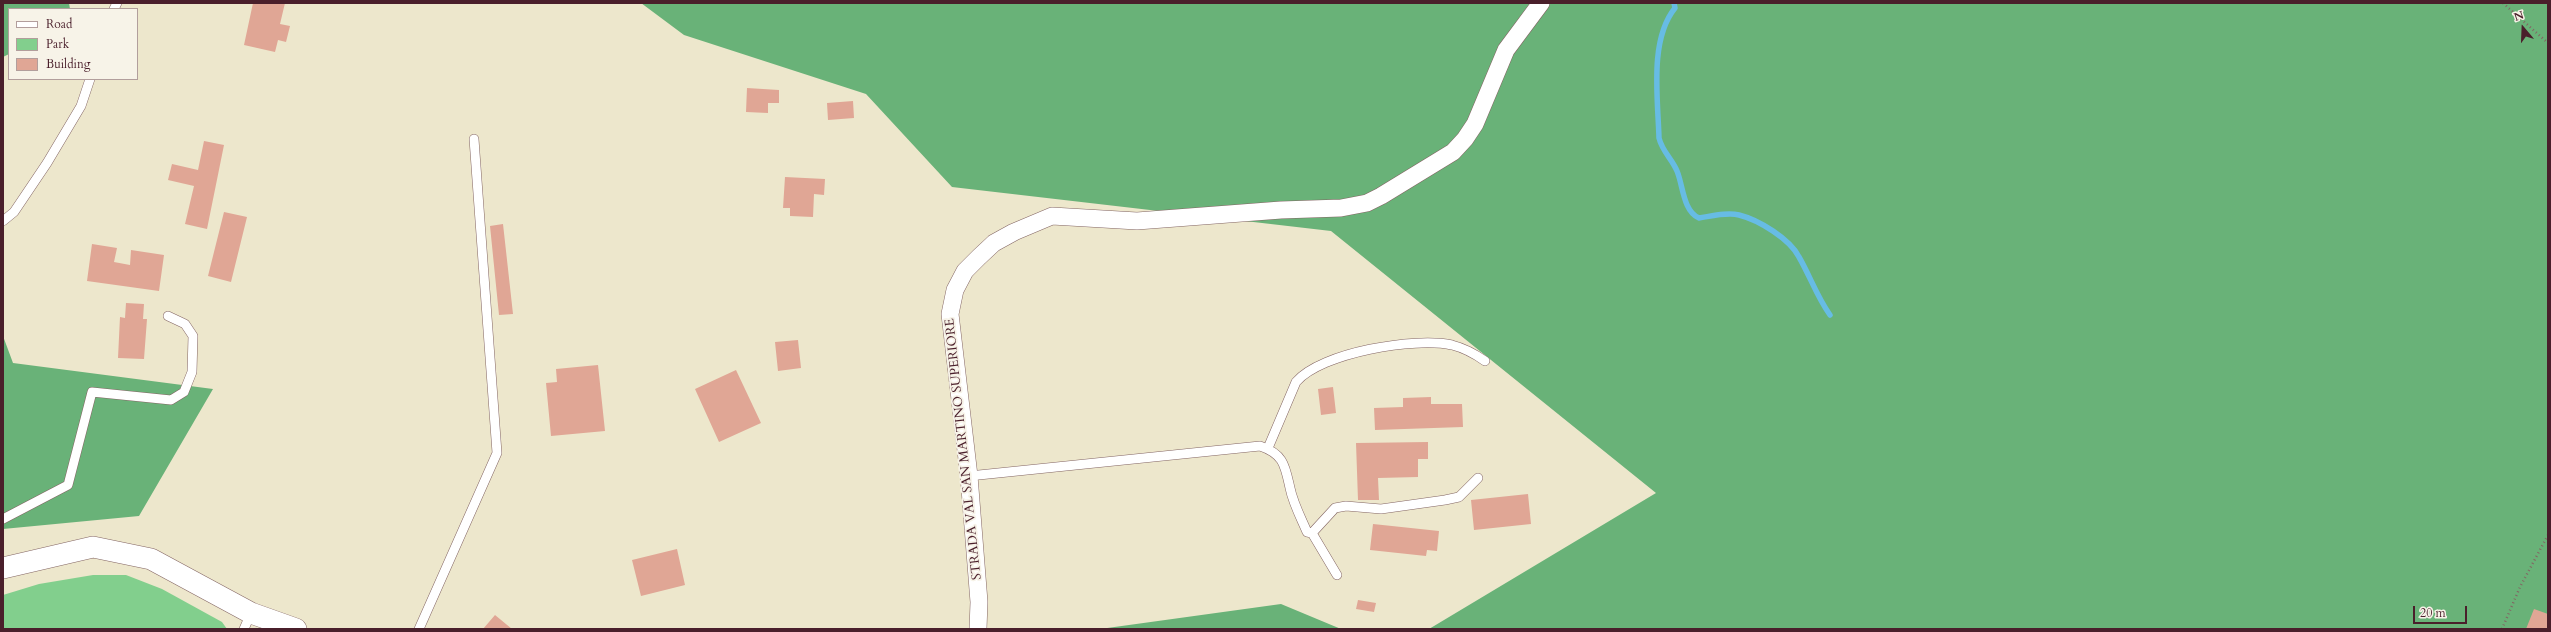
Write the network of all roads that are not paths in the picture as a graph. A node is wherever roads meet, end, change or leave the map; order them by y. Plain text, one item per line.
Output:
1 (1541, 3) edge
2 (90, 80) edge
3 (474, 139) dead end
4 (3, 221) edge
5 (168, 316) dead end
6 (1485, 362) dead end
7 (1268, 448) junction
8 (969, 476) junction
9 (1478, 478) dead end
10 (3, 519) edge
11 (1312, 533) junction
12 (3, 568) edge
13 (1337, 575) dead end
14 (248, 621) edge
15 (296, 629) edge
16 (419, 629) edge
17 (978, 629) edge

1 - 8 street, STRADA VAL SAN MARTINO SUPERIORE
2 - 4 lane
3 - 16 lane
5 - 10 lane
6 - 7 lane
7 - 8 lane
7 - 11 lane
8 - 17 street, STRADA VAL SAN MARTINO SUPERIORE
9 - 11 lane
11 - 13 lane
12 - 14 street
14 - 15 street

